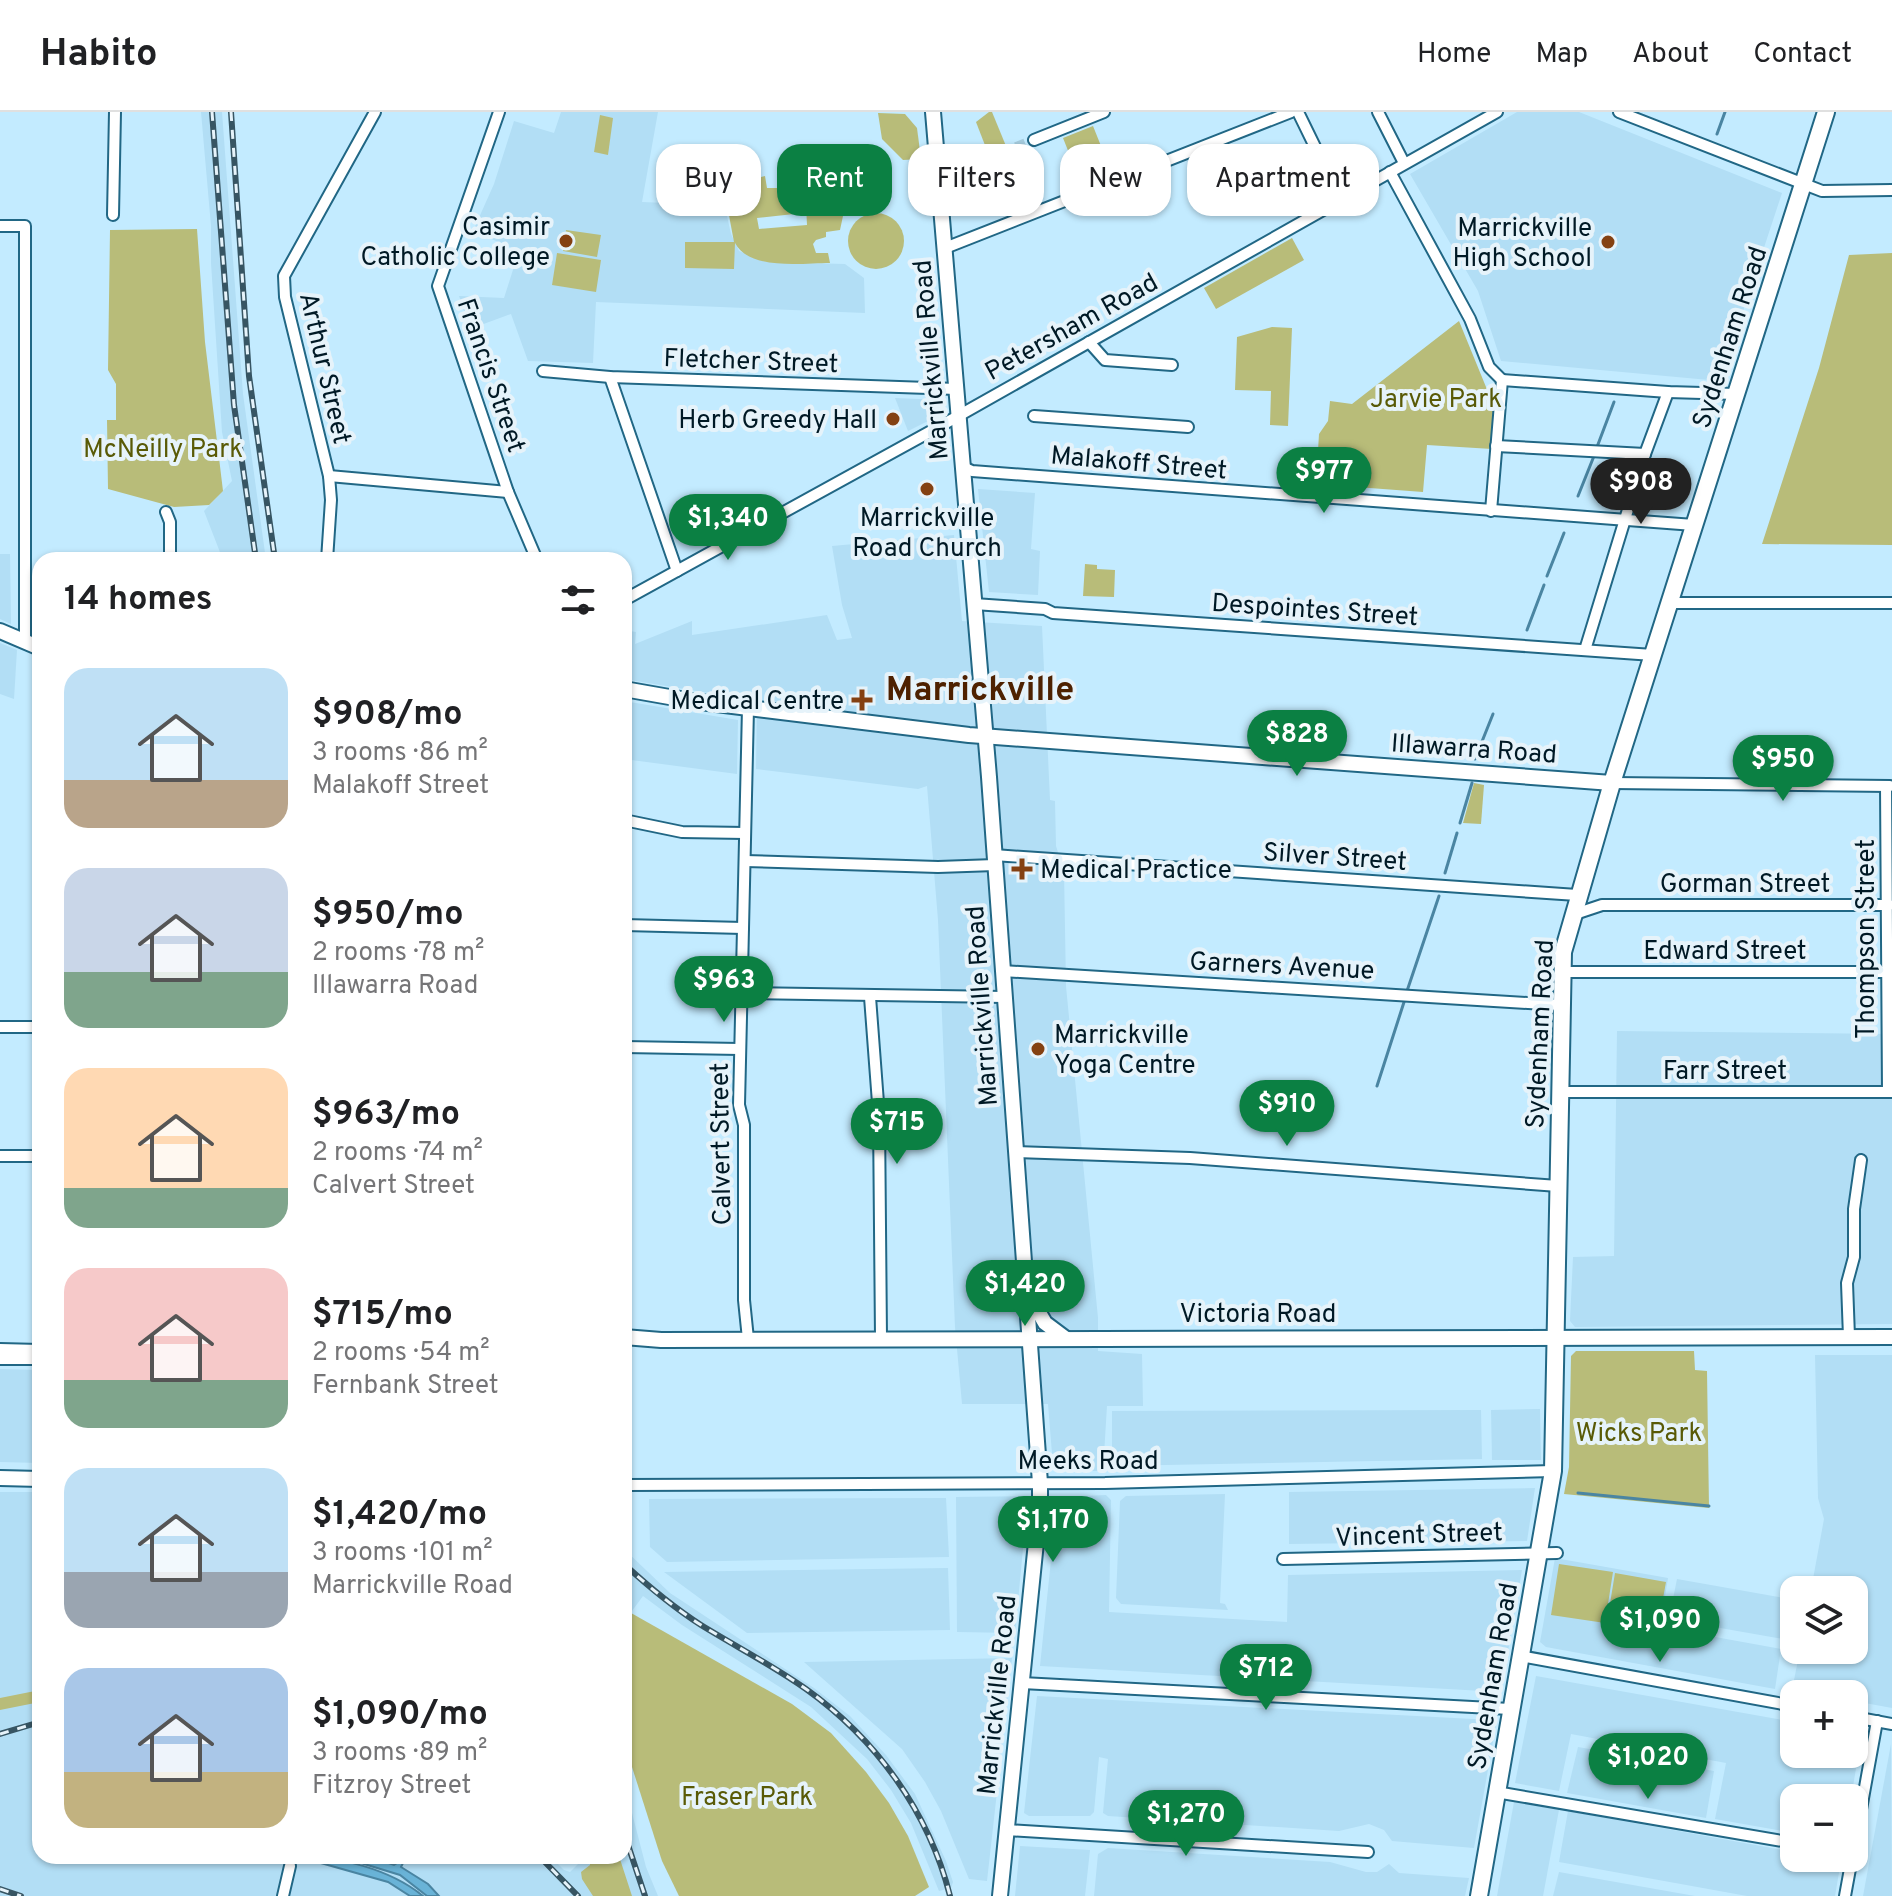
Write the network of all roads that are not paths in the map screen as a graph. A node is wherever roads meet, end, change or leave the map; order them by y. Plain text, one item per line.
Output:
1 (115, 112) edge
2 (375, 112) edge
3 (499, 112) edge
4 (933, 112) edge
5 (1104, 112) edge
6 (1291, 112) edge
7 (1298, 112) edge
8 (1378, 112) edge
9 (1497, 112) edge
10 (1619, 112) edge
11 (1826, 112) edge
12 (1034, 140) tunnel mouth
13 (1314, 144) edge
14 (1404, 163) junction
15 (1390, 172) junction
16 (1379, 178) edge
17 (1803, 185) junction
18 (1892, 190) edge
19 (113, 215) dead end
20 (1313, 216) edge
21 (0, 226) edge
22 (945, 248) junction
23 (1089, 342) junction
24 (1172, 365) dead end
25 (543, 371) dead end
26 (610, 377) junction
27 (1502, 380) junction
28 (957, 389) junction
29 (1668, 392) junction
30 (1736, 394) junction
31 (959, 415) junction
32 (1034, 416) dead end
33 (1188, 427) dead end
34 (1496, 446) junction
35 (1645, 454) junction
36 (963, 467) junction
37 (329, 476) junction
38 (508, 492) junction
39 (1491, 511) junction
40 (166, 512) dead end
41 (1625, 520) junction
42 (1694, 525) junction
43 (170, 552) edge
44 (328, 552) edge
45 (534, 552) edge
46 (677, 571) junction
47 (632, 596) edge
48 (1670, 603) junction
49 (1892, 603) edge
50 (974, 604) junction
51 (0, 631) edge
52 (25, 641) junction
53 (32, 644) edge
54 (1585, 650) junction
55 (1653, 655) junction
56 (632, 690) edge
57 (748, 708) junction
58 (985, 736) junction
59 (1612, 783) junction
60 (1889, 786) edge
61 (632, 822) edge
62 (745, 833) junction
63 (995, 860) junction
64 (745, 861) junction
65 (1579, 891) junction
66 (1602, 905) junction
67 (1889, 905) junction
68 (1571, 915) junction
69 (632, 925) edge
70 (743, 928) junction
71 (1002, 971) junction
72 (1561, 972) junction
73 (1888, 972) junction
74 (742, 993) junction
75 (870, 997) junction
76 (1004, 997) junction
77 (1560, 1005) junction
78 (0, 1027) edge
79 (32, 1027) edge
80 (632, 1047) edge
81 (740, 1049) junction
82 (1559, 1092) junction
83 (1890, 1092) edge
84 (1015, 1152) junction
85 (0, 1156) edge
86 (32, 1156) edge
87 (1861, 1160) dead end
88 (1558, 1186) junction
89 (1026, 1286) junction
90 (632, 1337) edge
91 (1849, 1337) junction
92 (1892, 1337) edge
93 (881, 1338) junction
94 (1065, 1338) junction
95 (1555, 1338) junction
96 (748, 1339) junction
97 (1030, 1339) junction
98 (0, 1349) edge
99 (32, 1350) edge
100 (0, 1359) edge
101 (32, 1359) edge
102 (1553, 1471) junction
103 (0, 1478) edge
104 (32, 1479) edge
105 (1040, 1483) junction
106 (632, 1485) edge
107 (1538, 1553) junction
108 (1557, 1553) dead end
109 (1283, 1559) dead end
110 (1520, 1656) junction
111 (1022, 1683) junction
112 (1780, 1703) edge
113 (1510, 1709) junction
114 (1868, 1719) edge
115 (1877, 1721) junction
116 (1892, 1724) edge
117 (1866, 1784) edge
118 (1496, 1792) junction
119 (1007, 1830) junction
120 (1780, 1841) edge
121 (1368, 1852) dead end
122 (290, 1866) dead end
123 (1849, 1872) edge
124 (283, 1896) edge
125 (1000, 1896) edge
126 (1479, 1896) edge
127 (1845, 1896) edge

1 - 19 street
2 - 37 street, Arthur Street
3 - 38 street, Francis Street
4 - 22 main road, Marrickville Road
5 - 12 street
6 - 22 street
7 - 13 street
8 - 14 street
9 - 14 street, Petersham Road
10 - 17 street
11 - 17 main road, Sydenham Road
14 - 15 street, Petersham Road
15 - 16 street, Petersham Road
15 - 27 street
17 - 18 street
17 - 30 main road, Sydenham Road
20 - 23 street, Petersham Road
21 - 52 street
22 - 28 main road, Marrickville Road
23 - 24 street
23 - 31 street, Petersham Road
25 - 26 street, Fletcher Street
26 - 28 street, Fletcher Street
26 - 46 street
27 - 29 street
27 - 34 street
28 - 31 main road, Marrickville Road
29 - 30 street
29 - 35 street
30 - 42 main road, Sydenham Road
31 - 36 main road, Marrickville Road
31 - 46 street, Petersham Road
32 - 33 street
34 - 35 street
34 - 39 street
35 - 41 street
36 - 39 street, Malakoff Street
36 - 50 main road, Marrickville Road
37 - 38 street
37 - 44 street, Arthur Street
38 - 45 street, Francis Street
39 - 41 street, Malakoff Street
40 - 43 street
41 - 42 street, Malakoff Street
41 - 54 street
42 - 48 main road, Sydenham Road
46 - 47 street, Petersham Road
48 - 49 street
48 - 55 main road, Sydenham Road
50 - 54 street, Despointes Street
50 - 58 main road, Marrickville Road
51 - 52 main road
52 - 53 main road
54 - 55 street, Despointes Street
55 - 59 main road, Sydenham Road
56 - 57 main road, Illawarra Road
57 - 58 main road, Illawarra Road
57 - 62 street, Calvert Street
58 - 59 main road, Illawarra Road
58 - 63 main road, Marrickville Road
59 - 60 street, Illawarra Road
59 - 65 main road, Sydenham Road
60 - 67 street, Thompson Street
61 - 62 street
62 - 64 street, Calvert Street
63 - 64 street, Silver Street
63 - 65 street, Silver Street
63 - 71 main road, Marrickville Road
64 - 70 street, Calvert Street
65 - 66 street
65 - 68 main road, Sydenham Road
66 - 67 street, Gorman Street
66 - 68 street, Gorman Street
67 - 73 street, Thompson Street
68 - 72 main road, Sydenham Road
69 - 70 street
70 - 74 street, Calvert Street
71 - 76 main road, Marrickville Road
71 - 77 street, Garners Avenue
72 - 73 street, Edward Street
72 - 77 main road, Sydenham Road
73 - 83 street, Thompson Street
74 - 75 street
74 - 81 street, Calvert Street
75 - 76 street
75 - 93 street
76 - 84 main road, Marrickville Road
77 - 82 main road, Sydenham Road
78 - 79 street
80 - 81 street
81 - 96 street, Calvert Street
82 - 83 street, Farr Street
82 - 88 main road, Sydenham Road
84 - 88 street
84 - 89 main road, Marrickville Road
85 - 86 street
87 - 91 street
88 - 95 main road, Sydenham Road
89 - 94 main road
89 - 97 main road, Marrickville Road
90 - 96 main road, Victoria Road
91 - 92 main road, Victoria Road
91 - 95 main road, Victoria Road
93 - 96 main road, Victoria Road
93 - 97 main road, Victoria Road
94 - 95 main road, Victoria Road
94 - 97 main road, Victoria Road
95 - 102 main road, Sydenham Road
97 - 105 main road, Marrickville Road
98 - 99 street
100 - 101 street
102 - 105 street, Meeks Road
102 - 107 main road, Sydenham Road
103 - 104 main road
105 - 106 street, Meeks Road
105 - 111 main road, Marrickville Road
107 - 108 street, Vincent Street
107 - 109 street, Vincent Street
107 - 110 main road, Sydenham Road
110 - 112 street
110 - 113 main road, Sydenham Road
111 - 113 street
111 - 119 main road, Marrickville Road
113 - 118 main road, Sydenham Road
114 - 115 street
115 - 116 street
115 - 117 street
118 - 120 street
118 - 126 main road, Sydenham Road
119 - 121 street
119 - 125 main road, Marrickville Road
122 - 124 street
123 - 127 street

